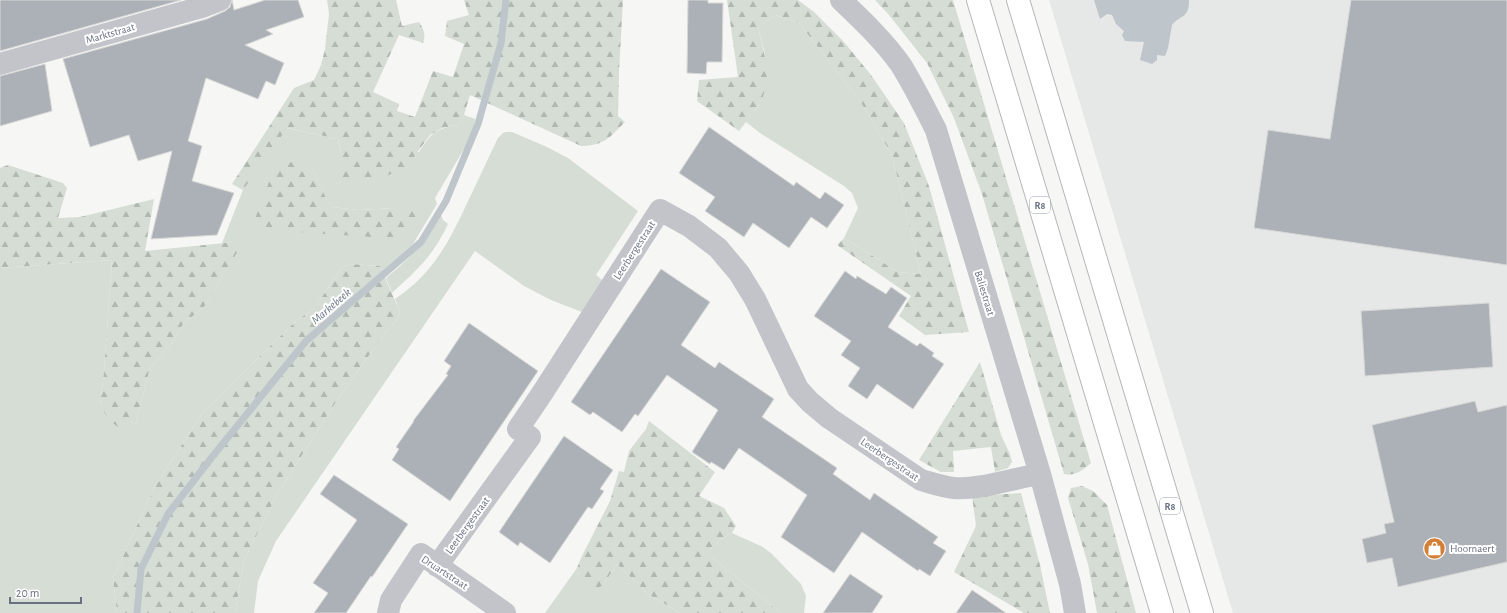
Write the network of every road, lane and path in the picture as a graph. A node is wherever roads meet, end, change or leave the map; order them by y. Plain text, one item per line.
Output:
1 (220, 0) edge
2 (841, 0) edge
3 (978, 0) edge
4 (1018, 0) edge
5 (0, 64) edge
6 (1040, 474) junction
7 (437, 566) junction
8 (388, 613) edge
9 (506, 613) edge
10 (1075, 613) edge
11 (1162, 613) edge
12 (1202, 613) edge

1 - 5 street, Marktstraat
2 - 6 street, Baliestraat
3 - 11 highway, R8
4 - 12 highway, R8
6 - 7 street, Leerbergestraat
6 - 10 street, Baliestraat
7 - 8 street, Druartstraat
7 - 9 street, Druartstraat

